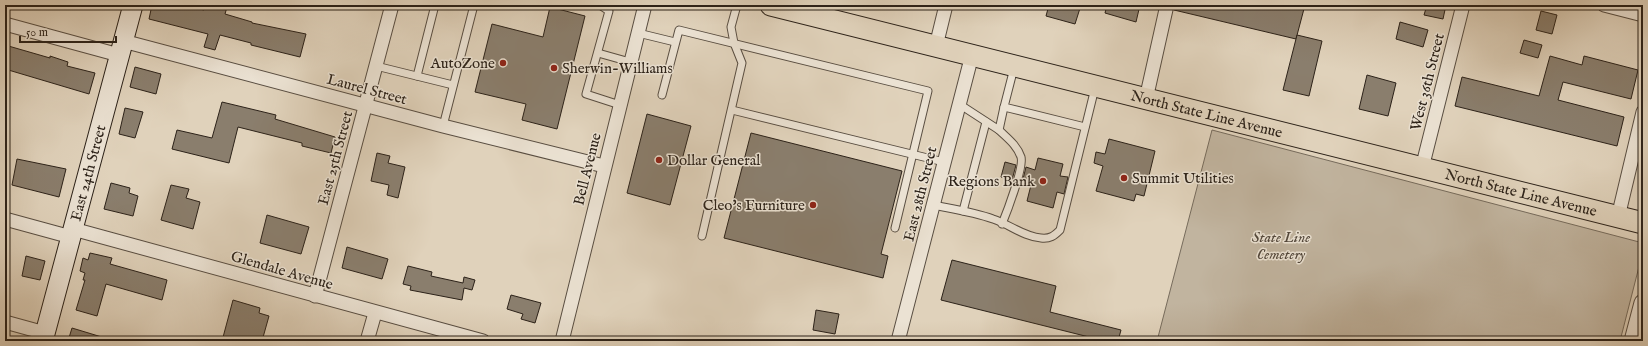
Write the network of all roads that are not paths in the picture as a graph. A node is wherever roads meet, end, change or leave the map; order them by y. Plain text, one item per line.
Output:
1 (133, 5) edge
2 (392, 5) edge
3 (435, 5) edge
4 (474, 5) edge
5 (600, 5) edge
6 (644, 5) edge
7 (737, 5) edge
8 (771, 5) edge
9 (946, 5) edge
10 (1167, 5) edge
11 (1463, 5) edge
12 (1604, 5) edge
13 (1643, 15) edge
14 (5, 24) edge
15 (638, 33) junction
16 (676, 42) junction
17 (734, 43) junction
18 (936, 46) junction
19 (121, 48) junction
20 (598, 53) junction
21 (972, 55) junction
22 (630, 62) junction
23 (376, 66) junction
24 (1014, 66) junction
25 (417, 76) junction
26 (453, 85) junction
27 (1096, 86) junction
28 (662, 96) dead end
29 (1146, 99) junction
30 (960, 104) junction
31 (366, 105) junction
32 (620, 105) junction
33 (1004, 107) junction
34 (732, 110) junction
35 (1643, 112) edge
36 (986, 122) junction
37 (443, 126) junction
38 (1086, 127) junction
39 (999, 130) junction
40 (913, 155) junction
41 (944, 162) junction
42 (604, 166) junction
43 (1422, 168) junction
44 (933, 205) junction
45 (963, 211) junction
46 (1618, 217) junction
47 (5, 219) edge
48 (1643, 223) edge
49 (1002, 224) junction
50 (895, 228) dead end
51 (72, 233) junction
52 (702, 236) dead end
53 (315, 296) junction
54 (1642, 309) edge
55 (375, 313) junction
56 (5, 322) edge
57 (44, 337) edge
58 (367, 341) edge
59 (483, 341) edge
60 (562, 341) edge
61 (898, 341) edge
62 (1633, 341) edge

1 - 19 main road, East 24th Street
2 - 23 street, East 25th Street
3 - 25 lane
4 - 26 lane
5 - 20 lane
6 - 15 street, Bell Avenue
7 - 17 lane
8 - 18 main road, North State Line Avenue
9 - 18 street
10 - 29 street
11 - 43 street, West 36th Street
12 - 13 street
14 - 19 street, Laurel Street
15 - 16 lane
15 - 22 street, Bell Avenue
16 - 17 lane
16 - 28 lane
17 - 34 lane
17 - 40 lane
18 - 21 main road, North State Line Avenue
19 - 31 street, Laurel Street
19 - 51 main road, East 24th Street
20 - 22 lane
20 - 32 lane
21 - 24 main road, North State Line Avenue
21 - 30 street, East 28th Street
22 - 32 street, Bell Avenue
23 - 25 lane
23 - 31 street, East 25th Street
24 - 27 main road, North State Line Avenue
24 - 33 lane
25 - 26 lane
26 - 37 lane
27 - 29 main road, North State Line Avenue
27 - 38 lane
29 - 43 main road, North State Line Avenue
30 - 36 lane
30 - 41 street, East 28th Street
31 - 37 street, Laurel Street
31 - 53 street, East 25th Street
32 - 42 street, Bell Avenue
33 - 38 lane
33 - 39 lane
34 - 40 lane
34 - 52 lane
35 - 46 street
36 - 39 lane
36 - 45 lane
37 - 42 street, Laurel Street
38 - 49 lane
39 - 49 lane
40 - 41 lane
40 - 50 lane
41 - 44 street, East 28th Street
42 - 60 street, Bell Avenue
43 - 46 main road, North State Line Avenue
44 - 45 lane
44 - 61 street, East 28th Street
45 - 49 lane
46 - 48 main road, North State Line Avenue
47 - 51 street, Glendale Avenue
51 - 53 street, Glendale Avenue
51 - 57 main road, East 24th Street
53 - 55 street, Glendale Avenue
54 - 62 street
55 - 58 street
55 - 59 street, Glendale Avenue
56 - 57 street

